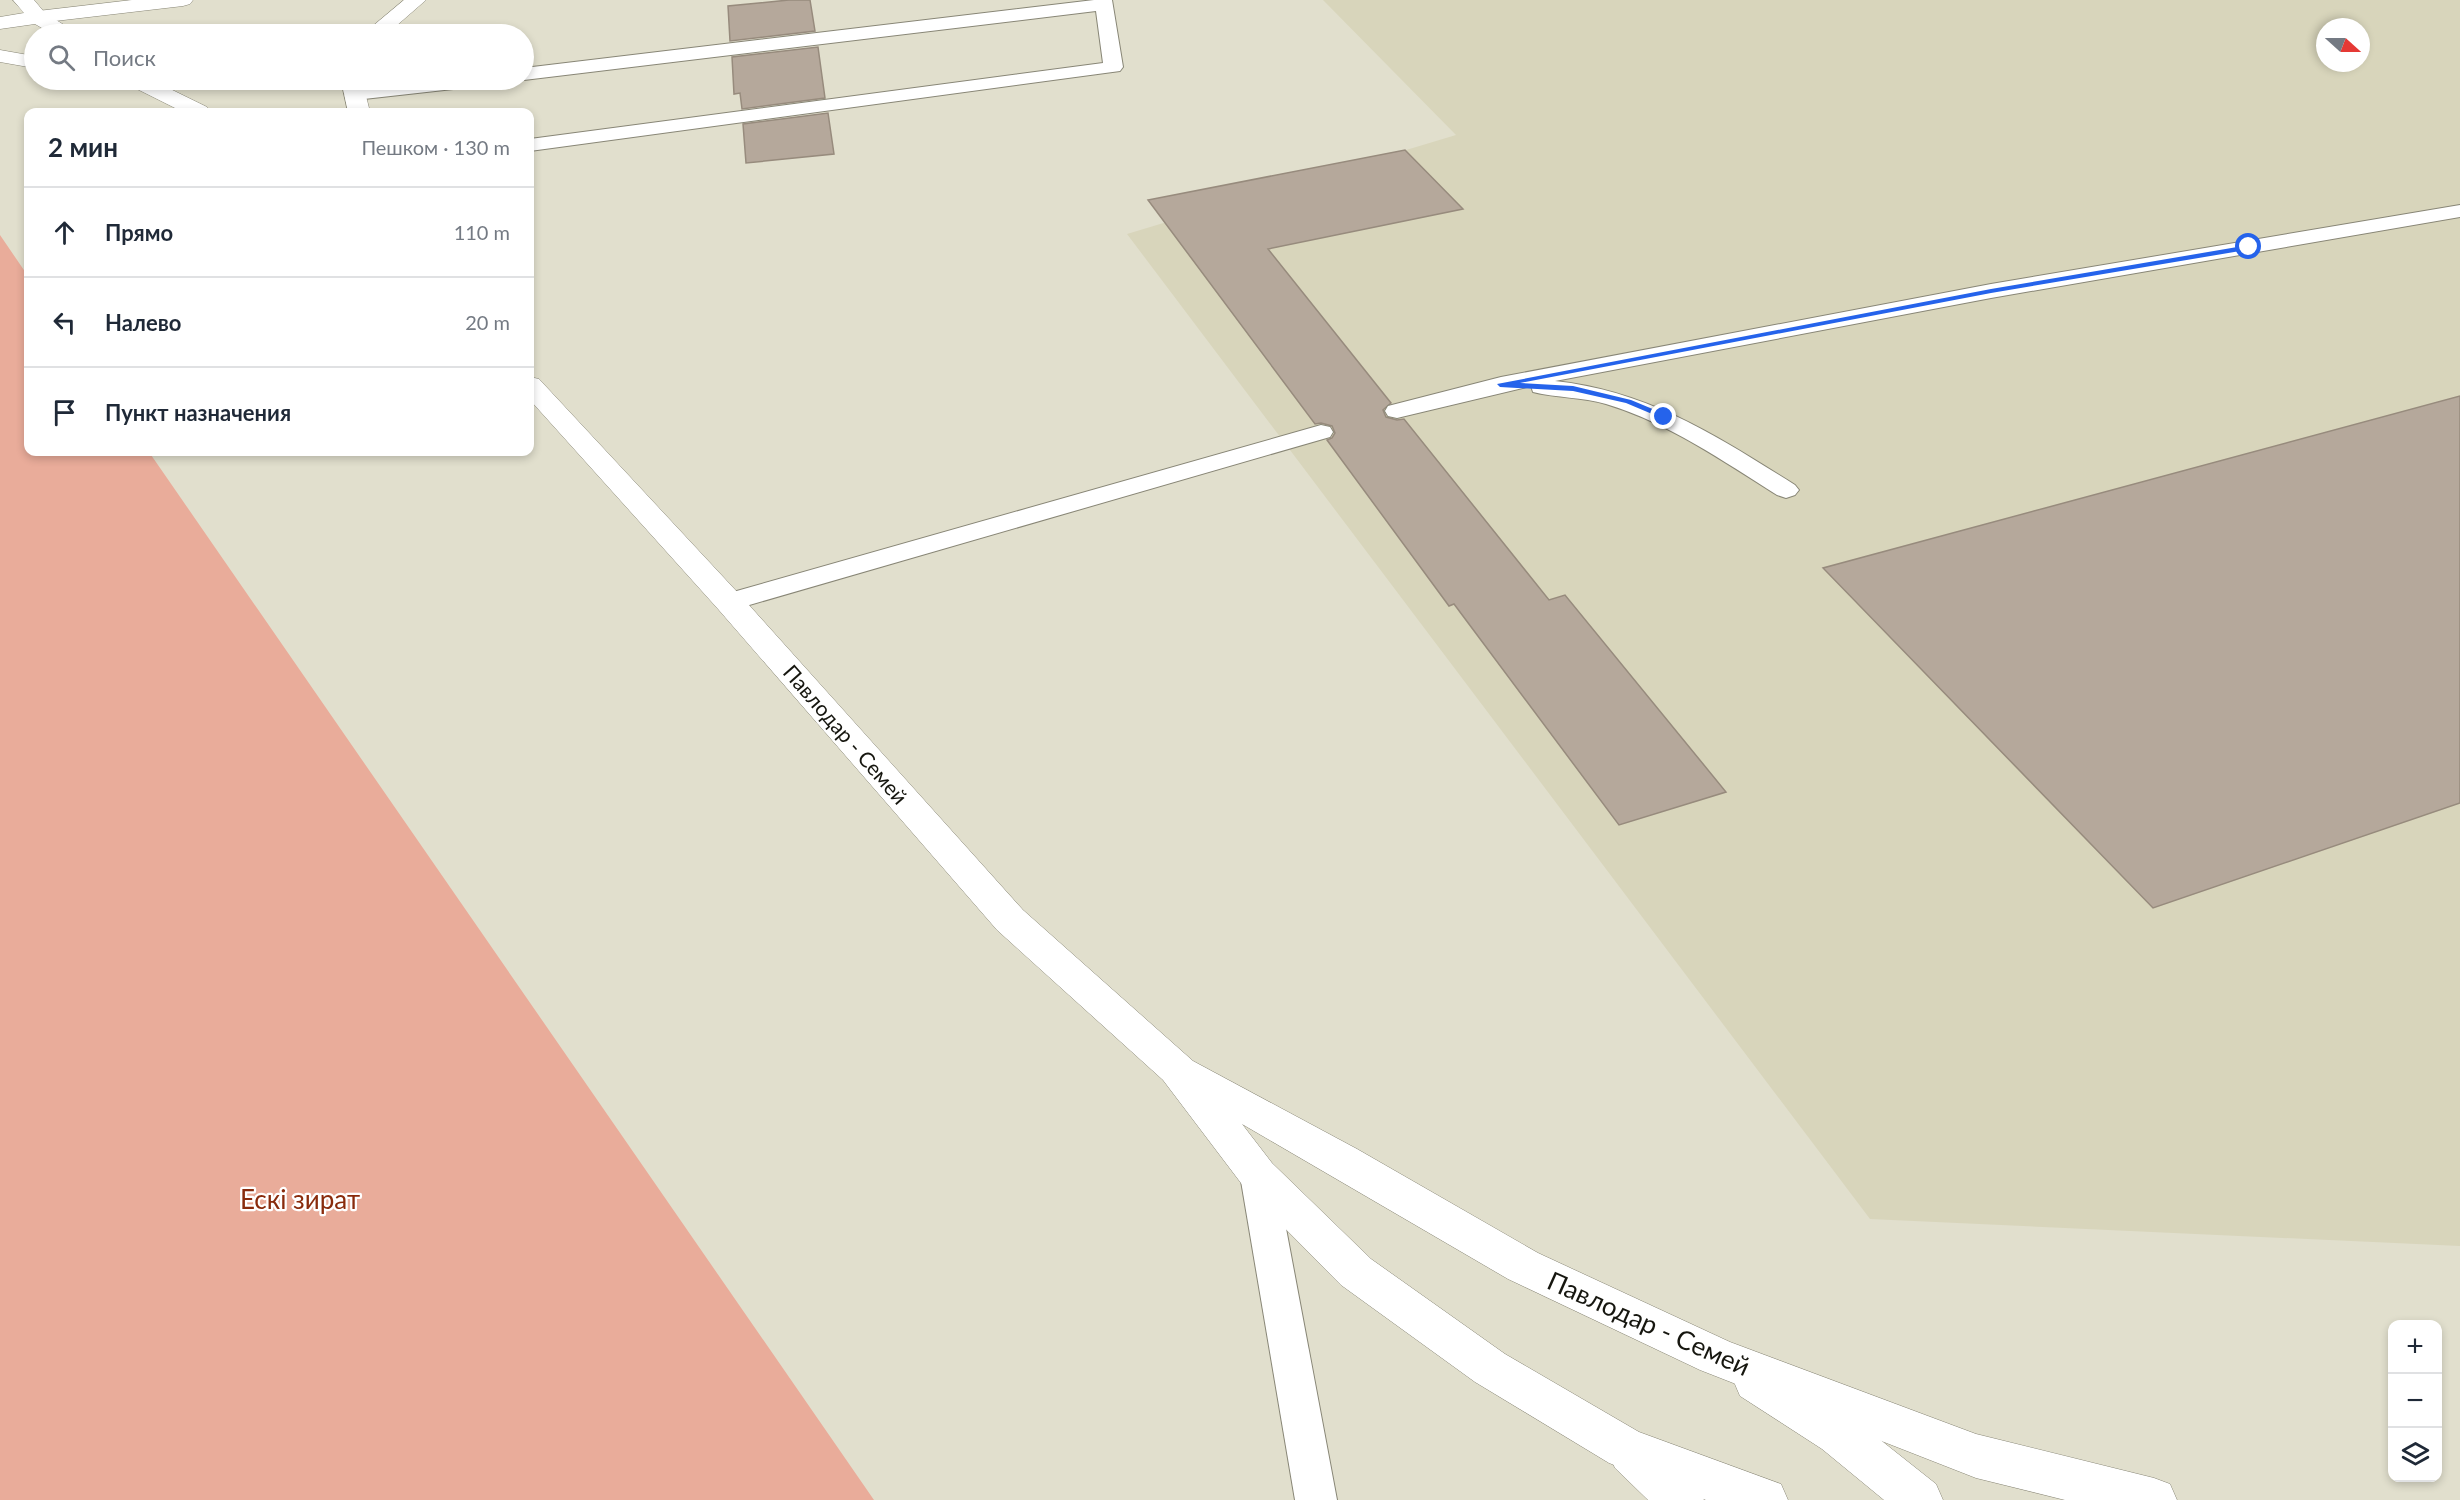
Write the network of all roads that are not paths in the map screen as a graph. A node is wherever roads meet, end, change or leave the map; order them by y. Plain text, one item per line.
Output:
1 (23, 0) edge
2 (183, 0) edge
3 (416, 0) edge
4 (1103, 3) edge
5 (38, 17) junction
6 (0, 22) edge
7 (49, 24) edge
8 (387, 24) edge
9 (0, 56) edge
10 (24, 60) edge
11 (534, 73) edge
12 (156, 90) edge
13 (402, 90) edge
14 (355, 96) edge
15 (191, 108) edge
16 (534, 145) edge
17 (2460, 211) edge
18 (1500, 384) junction
19 (534, 389) edge
20 (1397, 411) dead end
21 (1321, 432) dead end
22 (1786, 490) dead end
23 (729, 602) junction
24 (1177, 1069) junction
25 (1258, 1175) junction
26 (1715, 1356) junction
27 (1625, 1448) junction
28 (1316, 1500) edge
29 (1681, 1500) edge
30 (1765, 1500) edge
31 (1920, 1500) edge
32 (2154, 1500) edge

1 - 5 main road
2 - 5 main road
3 - 8 main road
4 - 11 lane
4 - 16 lane
5 - 6 main road
5 - 7 main road
9 - 10 main road
12 - 15 main road
13 - 14 lane
17 - 18 lane
18 - 20 lane
18 - 22 lane
19 - 23 main road, Павлодар - Семей
21 - 23 lane
23 - 24 main road, Павлодар - Семей
24 - 25 main road, Павлодар - Семей
24 - 26 main road, Павлодар - Семей
25 - 27 main road, Павлодар - Семей
25 - 28 lane
26 - 31 main road
26 - 32 main road, Павлодар - Семей
27 - 29 main road
27 - 30 main road, Павлодар - Семей

